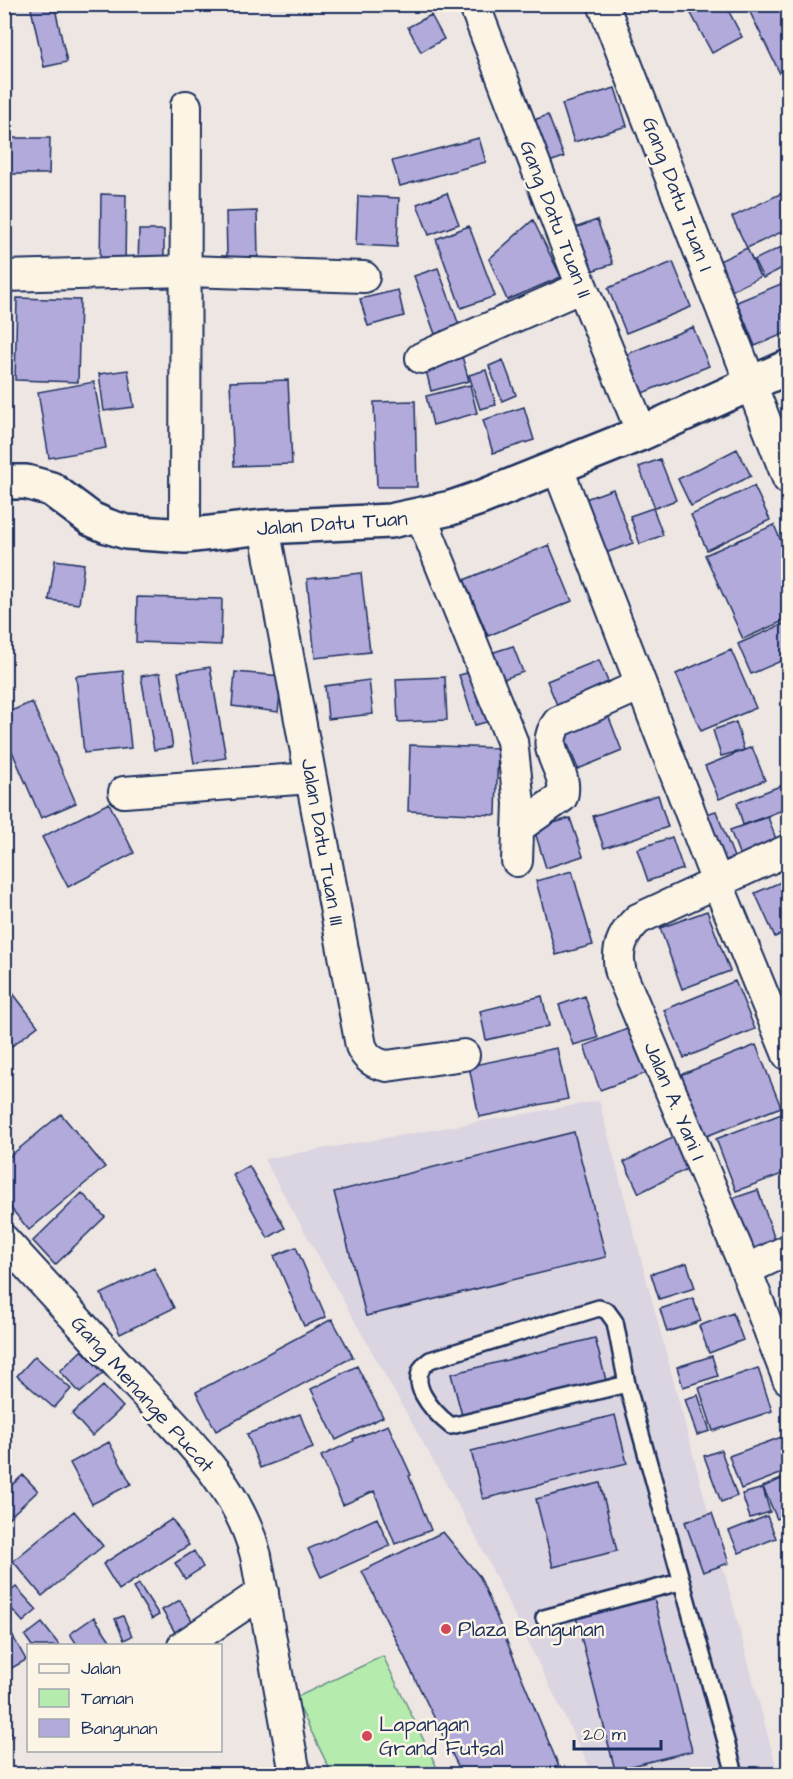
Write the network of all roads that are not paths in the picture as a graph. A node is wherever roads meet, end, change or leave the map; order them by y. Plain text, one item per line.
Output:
1 (474, 4) edge
2 (603, 4) edge
3 (186, 106) dead end
4 (187, 271) junction
5 (4, 276) edge
6 (364, 277) dead end
7 (582, 287) junction
8 (421, 358) dead end
9 (789, 367) edge
10 (752, 384) junction
11 (642, 433) junction
12 (557, 466) junction
13 (789, 479) edge
14 (4, 482) edge
15 (421, 516) junction
16 (264, 527) junction
17 (185, 536) junction
18 (641, 685) junction
19 (311, 778) junction
20 (124, 792) dead end
21 (519, 827) junction
22 (789, 850) edge
23 (517, 861) dead end
24 (717, 882) junction
25 (464, 1055) dead end
26 (789, 1055) edge
27 (8, 1250) edge
28 (789, 1250) edge
29 (746, 1270) junction
30 (789, 1379) edge
31 (627, 1384) junction
32 (680, 1581) junction
33 (263, 1592) junction
34 (544, 1618) dead end
35 (186, 1644) edge
36 (295, 1774) edge
37 (731, 1774) edge

1 - 7 street, Gang Datu Tuan II
2 - 10 street, Gang Datu Tuan I
3 - 4 street
4 - 5 street
4 - 6 street
4 - 17 street
7 - 8 street
7 - 11 street, Gang Datu Tuan II
9 - 10 street, Jalan Datu Tuan
10 - 11 street, Jalan Datu Tuan
10 - 13 street, Gang Datu Tuan I
11 - 12 street, Jalan Datu Tuan
12 - 15 street, Jalan Datu Tuan
12 - 18 street
14 - 17 street, Jalan Datu Tuan
15 - 16 street, Jalan Datu Tuan
15 - 21 street
16 - 17 street, Jalan Datu Tuan
16 - 19 street, Jalan Datu Tuan III
18 - 21 street
18 - 24 street
19 - 20 street
19 - 25 street, Jalan Datu Tuan III
21 - 23 street
22 - 24 street
24 - 26 street
24 - 29 street, Jalan A. Yani I
27 - 33 street, Gang Menange Pucat
28 - 29 street
29 - 30 street, Jalan A. Yani I
31 - 31 lane
31 - 32 lane
32 - 34 lane
32 - 37 lane
33 - 35 street
33 - 36 street, Gang Menange Pucat

